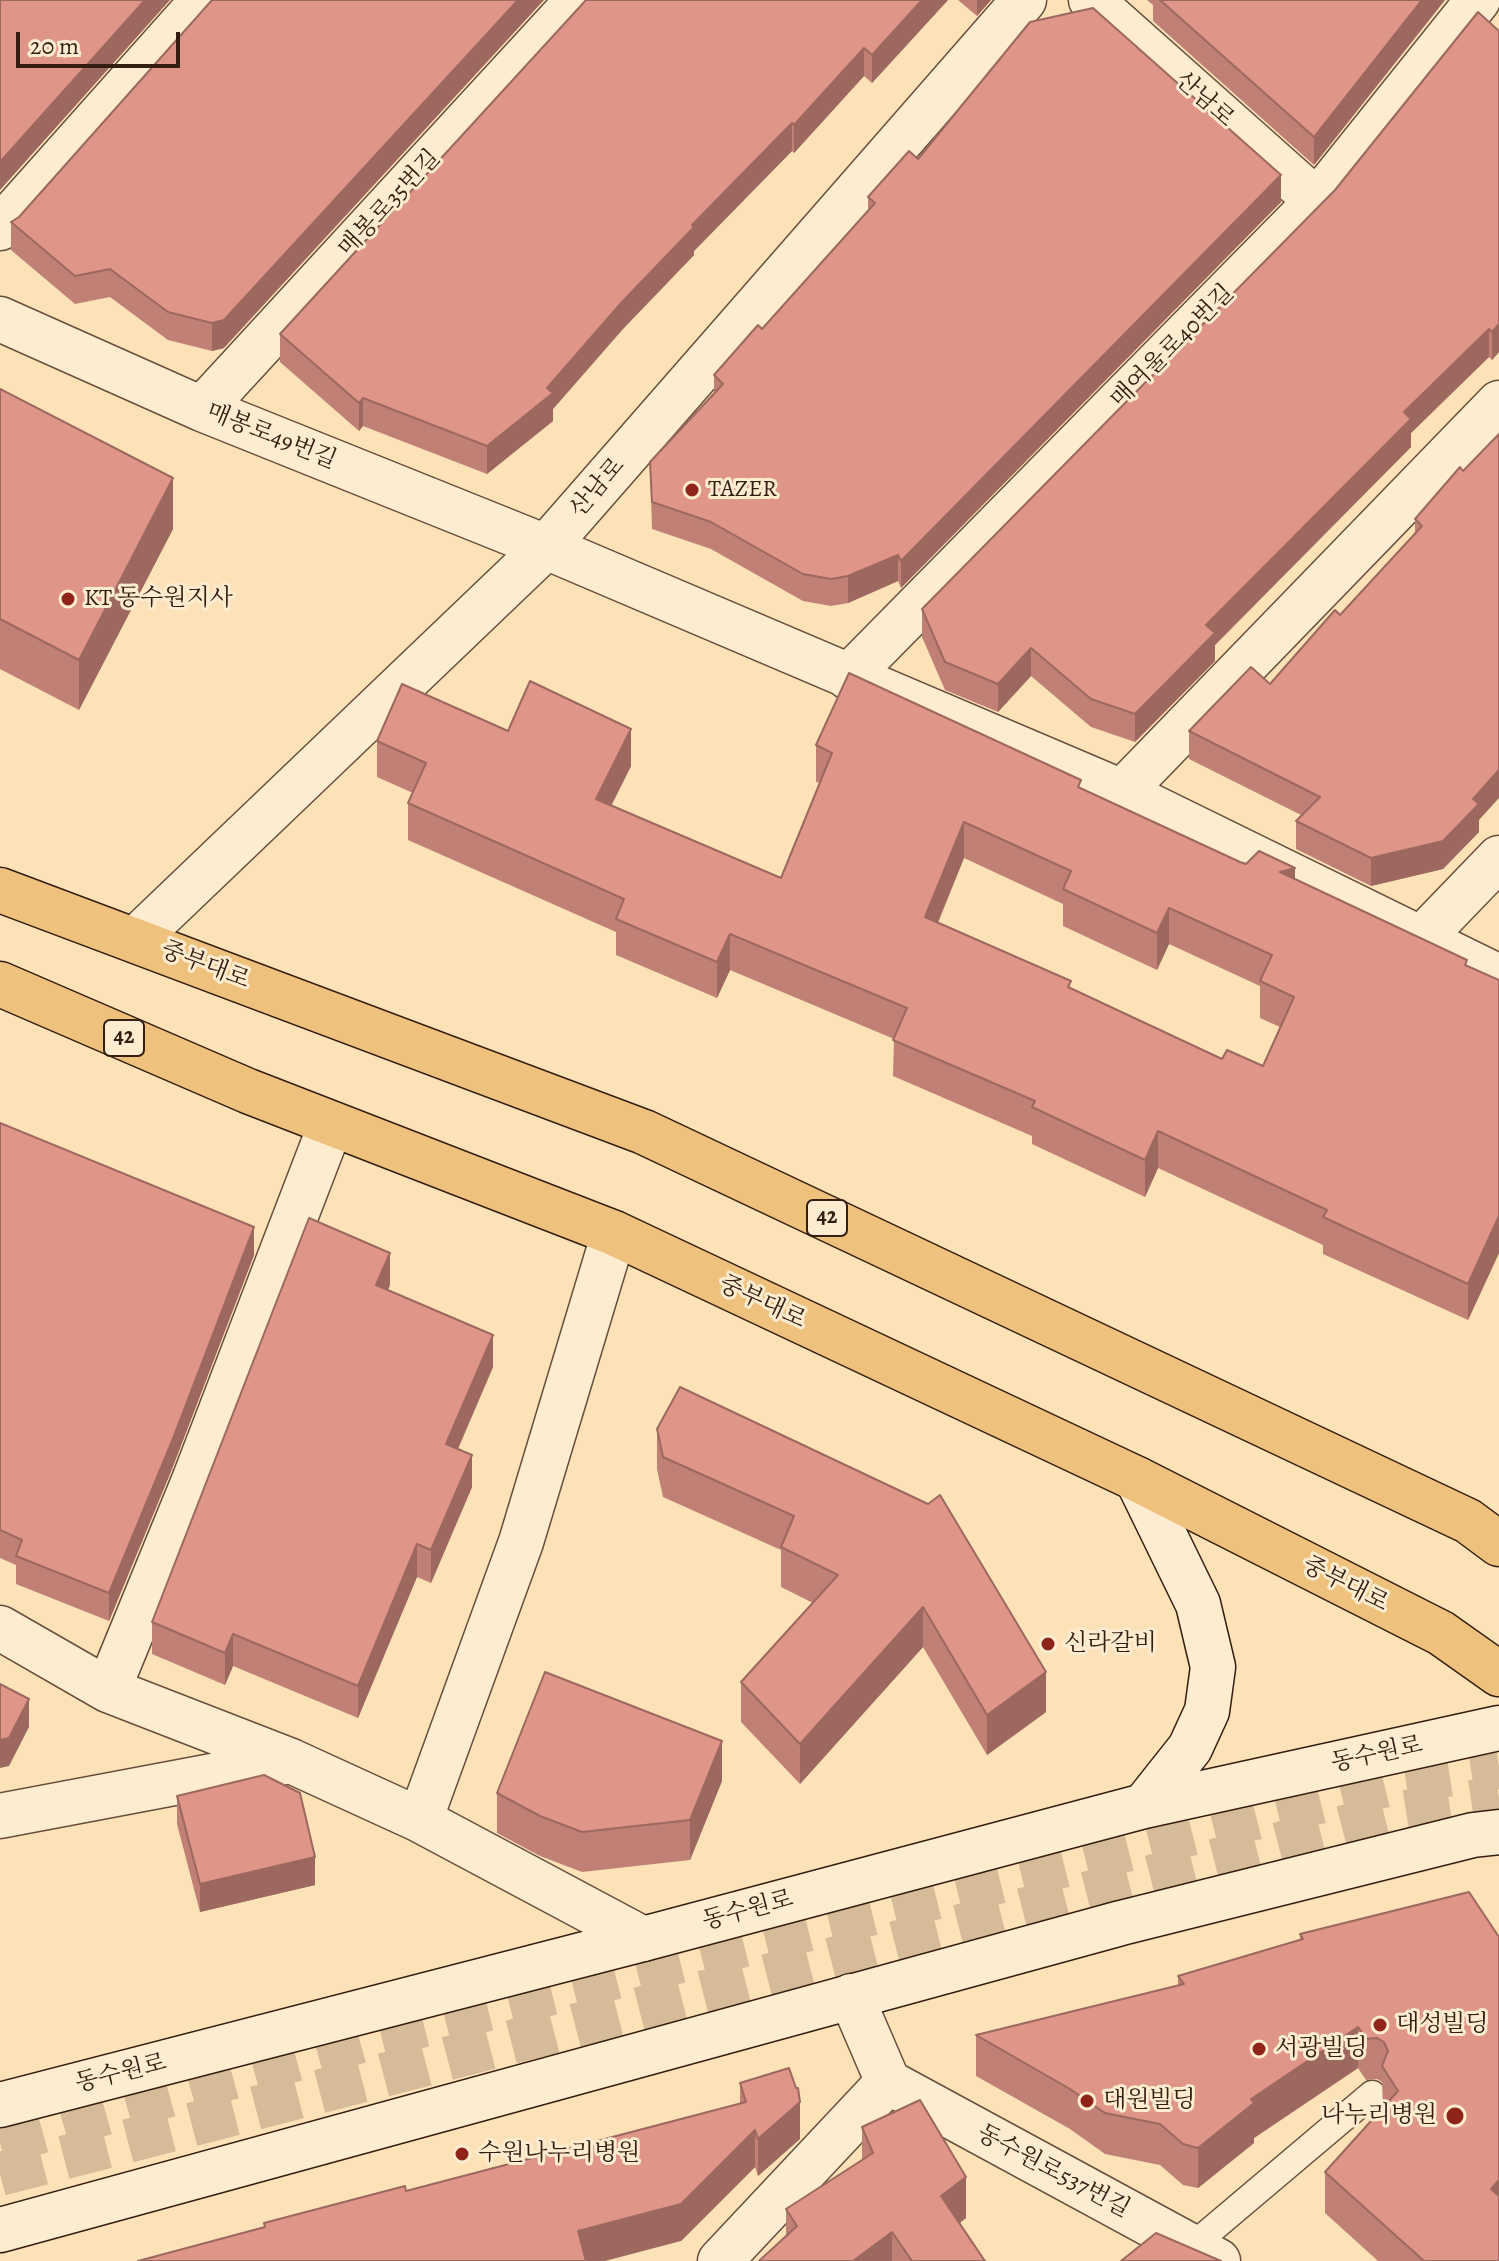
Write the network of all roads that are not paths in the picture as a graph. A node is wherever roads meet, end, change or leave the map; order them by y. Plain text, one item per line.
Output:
1 (203, 0) edge
2 (578, 0) edge
3 (1024, 0) edge
4 (1091, 0) edge
5 (1478, 0) edge
6 (1317, 201) junction
7 (0, 228) edge
8 (0, 319) edge
9 (1499, 403) edge
10 (202, 409) junction
11 (546, 547) junction
12 (848, 677) junction
13 (1122, 792) junction
14 (1499, 858) edge
15 (0, 890) edge
16 (135, 940) junction
17 (1420, 940) junction
18 (1499, 977) edge
19 (0, 984) edge
20 (331, 1124) junction
21 (614, 1233) junction
22 (1137, 1479) junction
23 (1489, 1533) edge
24 (0, 1628) edge
25 (1499, 1674) edge
26 (108, 1690) junction
27 (1499, 1728) edge
28 (291, 1761) junction
29 (1144, 1806) junction
30 (0, 1816) edge
31 (420, 1820) junction
32 (1499, 1832) edge
33 (643, 1939) junction
34 (851, 1996) junction
35 (888, 2082) junction
36 (1372, 2094) dead end
37 (0, 2105) edge
38 (0, 2230) edge
39 (1180, 2248) edge
40 (720, 2261) edge

1 - 7 street
2 - 10 street, 매봉로35번길
3 - 11 street, 산남로
4 - 6 street, 산남로
5 - 6 street, 매여울로40번길
6 - 12 street, 매여울로40번길
8 - 10 street, 매봉로49번길
9 - 13 street
10 - 11 street, 매봉로49번길
11 - 12 street
11 - 16 street, 산남로
12 - 13 street
13 - 17 street
14 - 17 street
15 - 16 main road, 중부대로 / 42
16 - 23 main road, 중부대로 / 42
17 - 18 street
19 - 20 main road, 중부대로 / 42
20 - 21 main road, 중부대로 / 42
20 - 26 street
21 - 22 main road, 중부대로 / 42
21 - 31 street
22 - 25 main road, 중부대로 / 42
22 - 29 street
24 - 26 street
26 - 28 street
27 - 29 street, 동수원로
28 - 30 street
28 - 31 street
29 - 33 street, 동수원로
31 - 33 street
32 - 34 street
33 - 37 street, 동수원로
34 - 35 street
34 - 38 street
35 - 39 street, 동수원로537번길
35 - 40 street
36 - 39 lane

